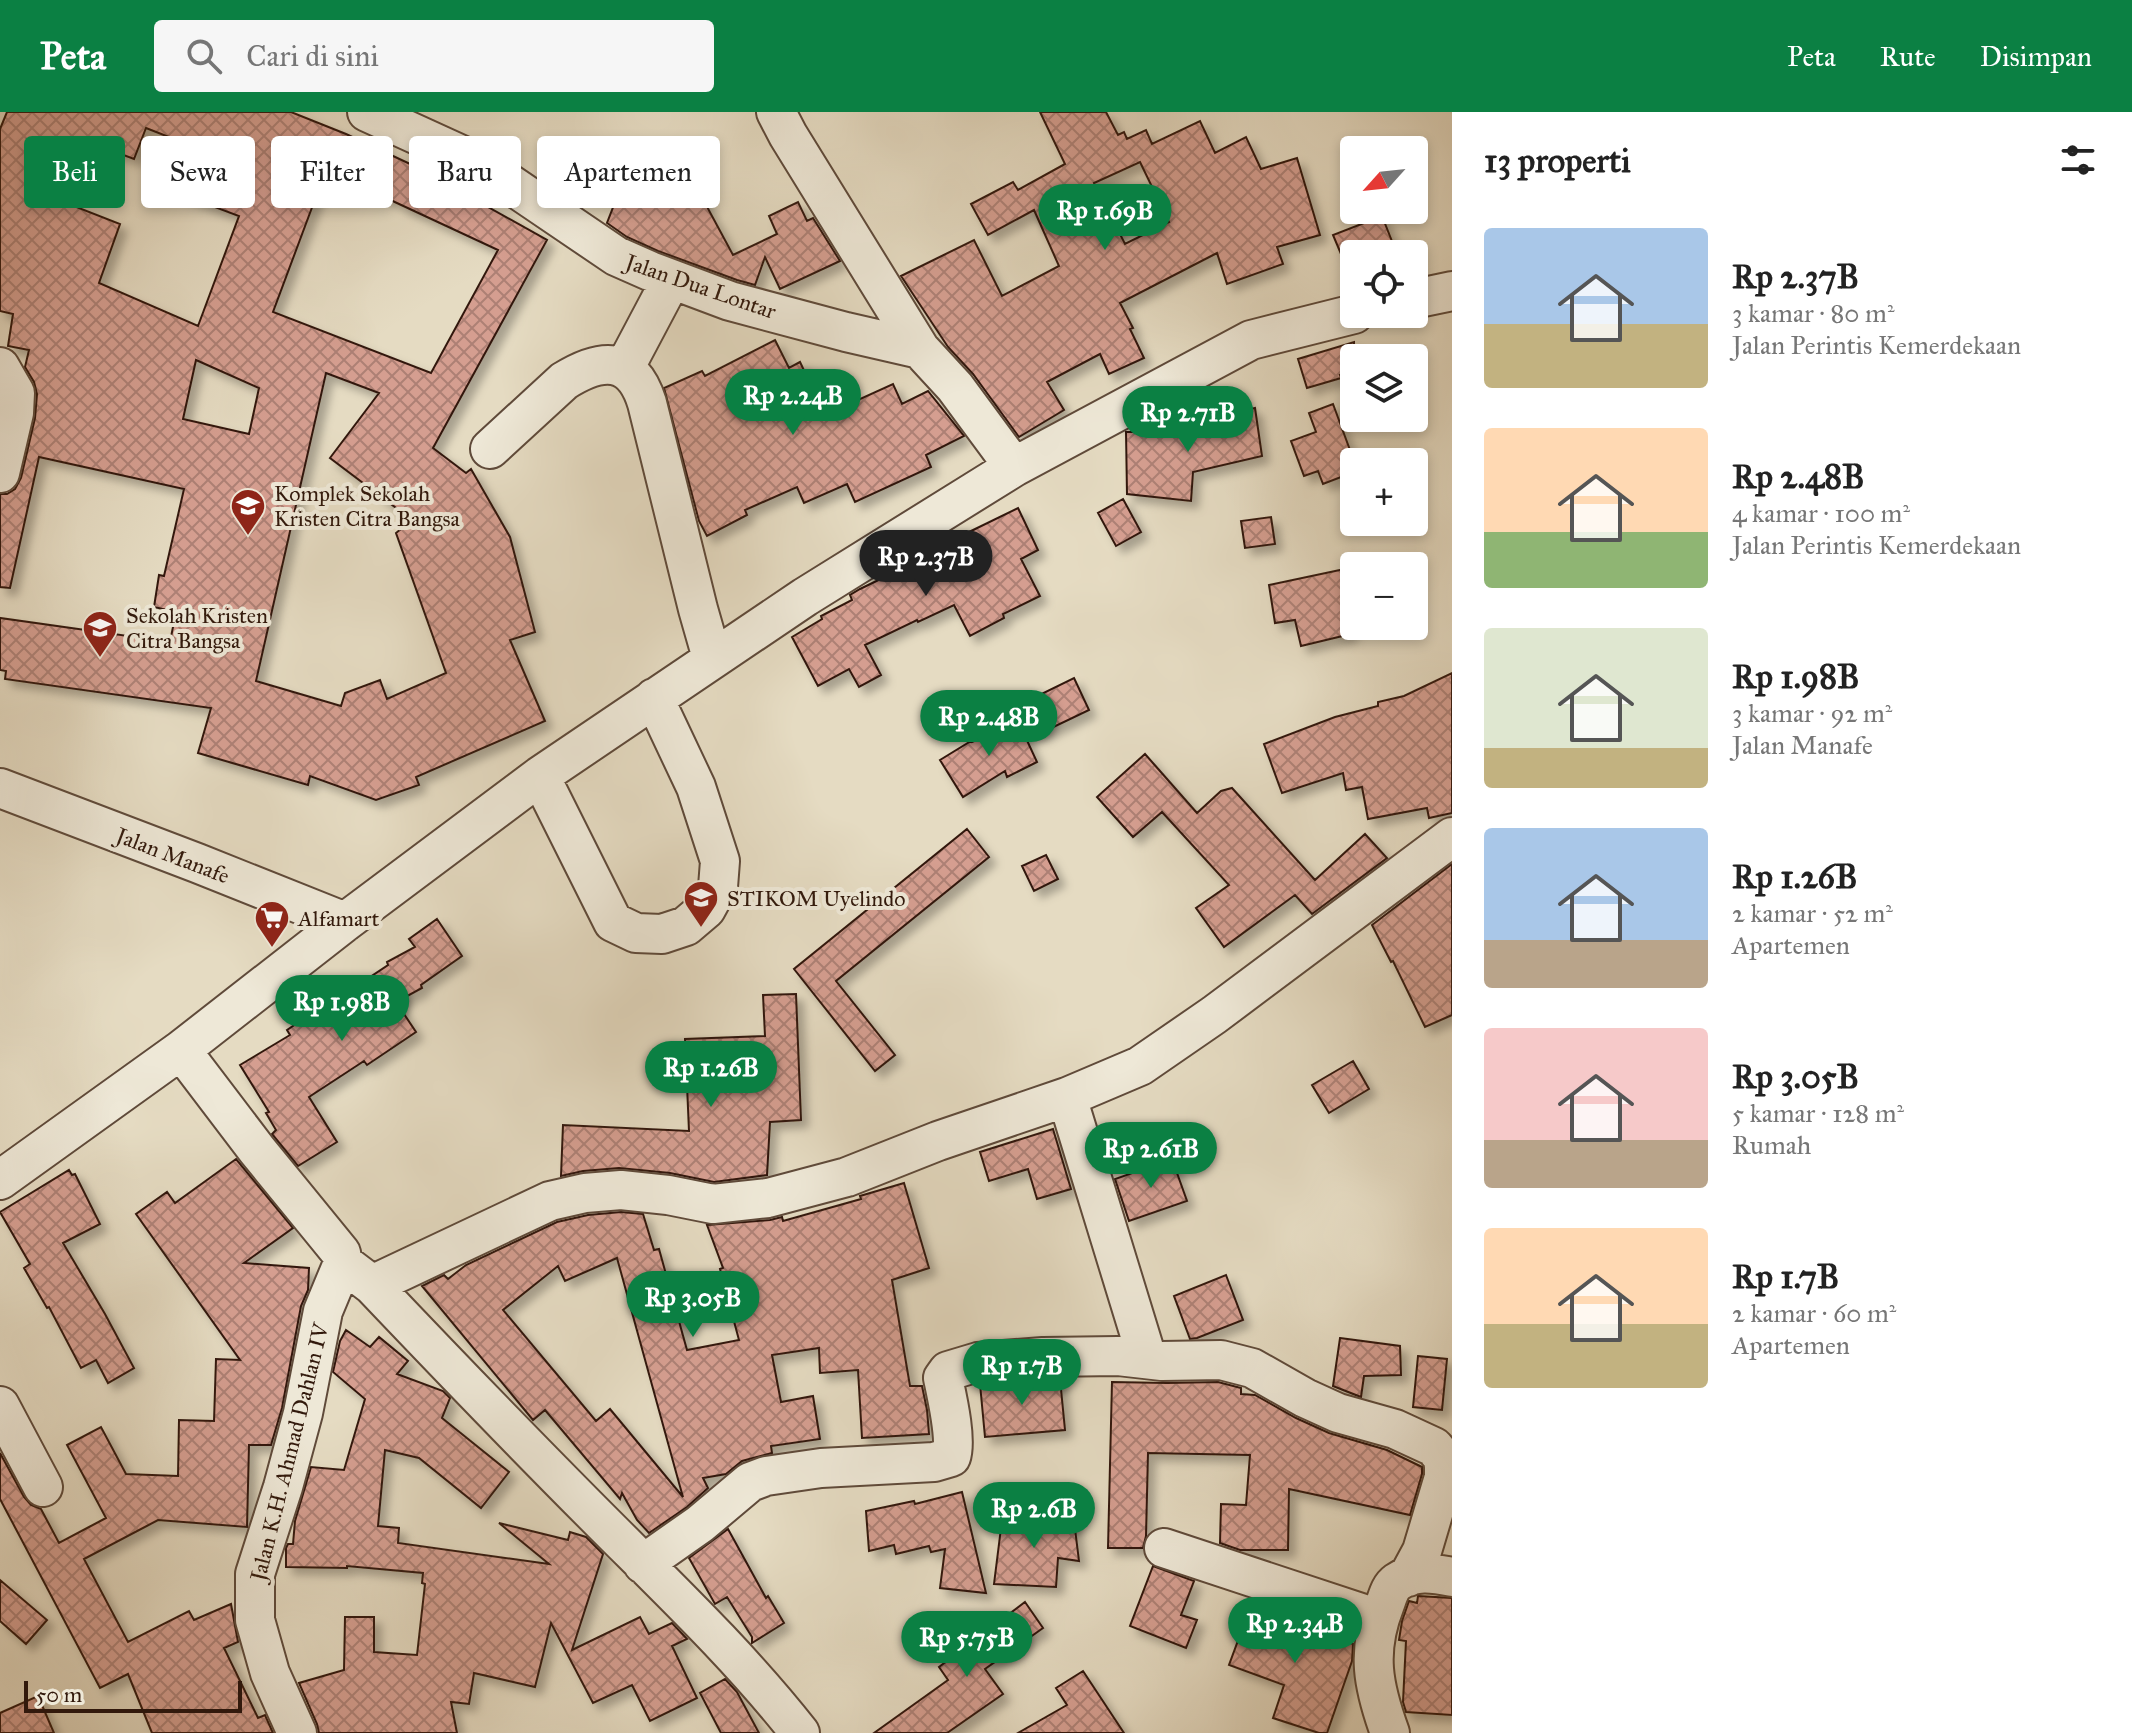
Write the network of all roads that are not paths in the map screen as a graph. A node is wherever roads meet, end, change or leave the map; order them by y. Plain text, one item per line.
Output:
1 (367, 112) edge
2 (776, 112) edge
3 (671, 280) junction
4 (1452, 291) edge
5 (1428, 296) edge
6 (1340, 318) edge
7 (920, 349) junction
8 (0, 367) edge
9 (625, 367) junction
10 (490, 449) dead end
11 (1014, 467) junction
12 (0, 473) edge
13 (712, 658) junction
14 (654, 698) junction
15 (540, 776) junction
16 (0, 788) edge
17 (1452, 837) edge
18 (345, 922) junction
19 (181, 1050) junction
20 (1067, 1097) junction
21 (0, 1180) edge
22 (358, 1274) junction
23 (1147, 1358) junction
24 (0, 1406) edge
25 (43, 1487) dead end
26 (1164, 1548) dead end
27 (643, 1564) junction
28 (1408, 1577) junction
29 (1452, 1577) edge
30 (1379, 1619) junction
31 (292, 1731) edge
32 (800, 1733) edge
33 (1390, 1733) edge

1 - 3 street, Jalan Dua Lontar
2 - 7 street
3 - 7 street, Jalan Dua Lontar
3 - 9 street
4 - 5 street
6 - 11 street
7 - 11 street
8 - 12 street
9 - 10 street
9 - 13 street
11 - 13 street
13 - 14 street
14 - 15 street
14 - 15 street
15 - 18 street
16 - 18 street, Jalan Manafe
17 - 20 street
18 - 19 street
19 - 21 street
19 - 22 street
20 - 22 street
20 - 23 street
22 - 27 street
22 - 31 street, Jalan K.H. Ahmad Dahlan IV
23 - 27 street
23 - 28 street
24 - 25 street
26 - 30 street
27 - 32 street
28 - 29 street
28 - 30 street
30 - 33 street

